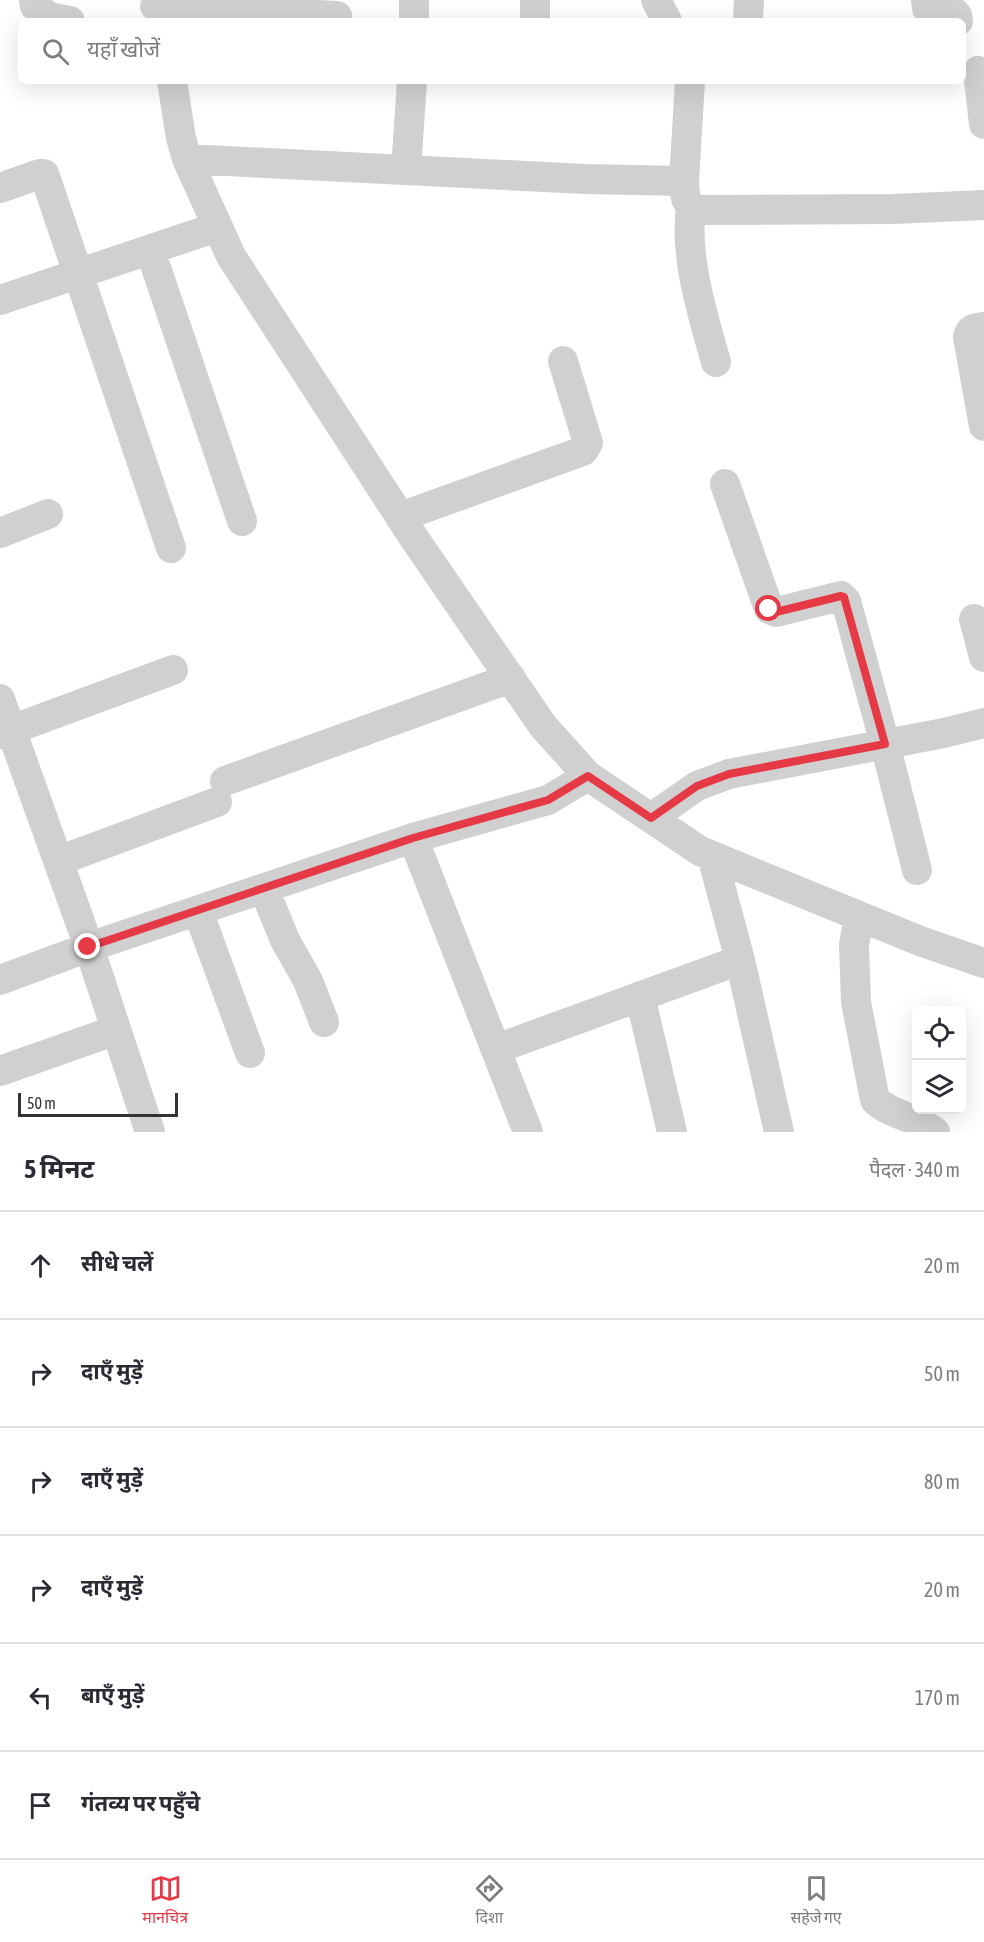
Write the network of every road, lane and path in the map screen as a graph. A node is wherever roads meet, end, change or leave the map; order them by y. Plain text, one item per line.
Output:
1 (34, 0) edge
2 (414, 0) edge
3 (536, 0) edge
4 (656, 0) edge
5 (749, 0) edge
6 (926, 0) edge
7 (156, 9) edge
8 (337, 15) dead end
9 (57, 18) edge
10 (414, 18) edge
11 (535, 18) edge
12 (665, 18) edge
13 (748, 18) edge
14 (957, 18) edge
15 (975, 70) edge
16 (172, 84) edge
17 (412, 84) edge
18 (690, 84) edge
19 (984, 124) edge
20 (187, 159) junction
21 (406, 170) junction
22 (0, 188) edge
23 (687, 194) junction
24 (984, 205) edge
25 (217, 227) junction
26 (150, 250) junction
27 (79, 274) junction
28 (0, 300) edge
29 (984, 327) edge
30 (563, 361) dead end
31 (716, 362) dead end
32 (984, 426) edge
33 (725, 484) dead end
34 (48, 514) dead end
35 (400, 517) junction
36 (242, 521) dead end
37 (0, 532) edge
38 (171, 548) dead end
39 (974, 620) dead end
40 (984, 657) edge
41 (173, 670) dead end
42 (510, 678) junction
43 (0, 699) edge
44 (984, 723) edge
45 (5, 732) edge
46 (885, 744) junction
47 (588, 776) junction
48 (651, 818) junction
49 (413, 838) junction
50 (712, 856) junction
51 (58, 861) junction
52 (917, 870) dead end
53 (264, 889) junction
54 (198, 911) junction
55 (859, 916) junction
56 (88, 947) junction
57 (740, 960) junction
58 (984, 963) edge
59 (0, 980) edge
60 (640, 996) junction
61 (324, 1022) dead end
62 (116, 1030) junction
63 (496, 1049) junction
64 (250, 1053) dead end
65 (0, 1071) edge
66 (150, 1132) edge
67 (528, 1132) edge
68 (672, 1132) edge
69 (779, 1132) edge
70 (934, 1132) edge

1 - 9 street
2 - 10 street
3 - 11 street
4 - 12 street
5 - 13 street
6 - 14 street
7 - 8 street
15 - 19 street
16 - 20 street
17 - 21 street
18 - 23 street
20 - 21 street
20 - 25 street
21 - 23 street
22 - 27 street
23 - 24 street
23 - 31 street
25 - 26 street
25 - 35 street
26 - 27 street
26 - 36 street
27 - 28 street
27 - 38 street
29 - 32 street
30 - 35 street
33 - 46 street
34 - 37 street
35 - 42 street
39 - 40 street
41 - 45 street
42 - 47 street
42 - 51 street
43 - 45 street
44 - 46 street
45 - 51 street
46 - 48 street
46 - 52 street
47 - 48 street
47 - 49 street
48 - 50 street
49 - 53 street
49 - 63 street
50 - 55 street
50 - 57 street
51 - 56 street
53 - 54 street
53 - 61 street
54 - 56 street
54 - 64 street
55 - 58 street
55 - 70 street
56 - 59 street
56 - 62 street
57 - 60 street
57 - 69 street
60 - 63 street
60 - 68 street
62 - 65 street
62 - 66 street
63 - 67 street

